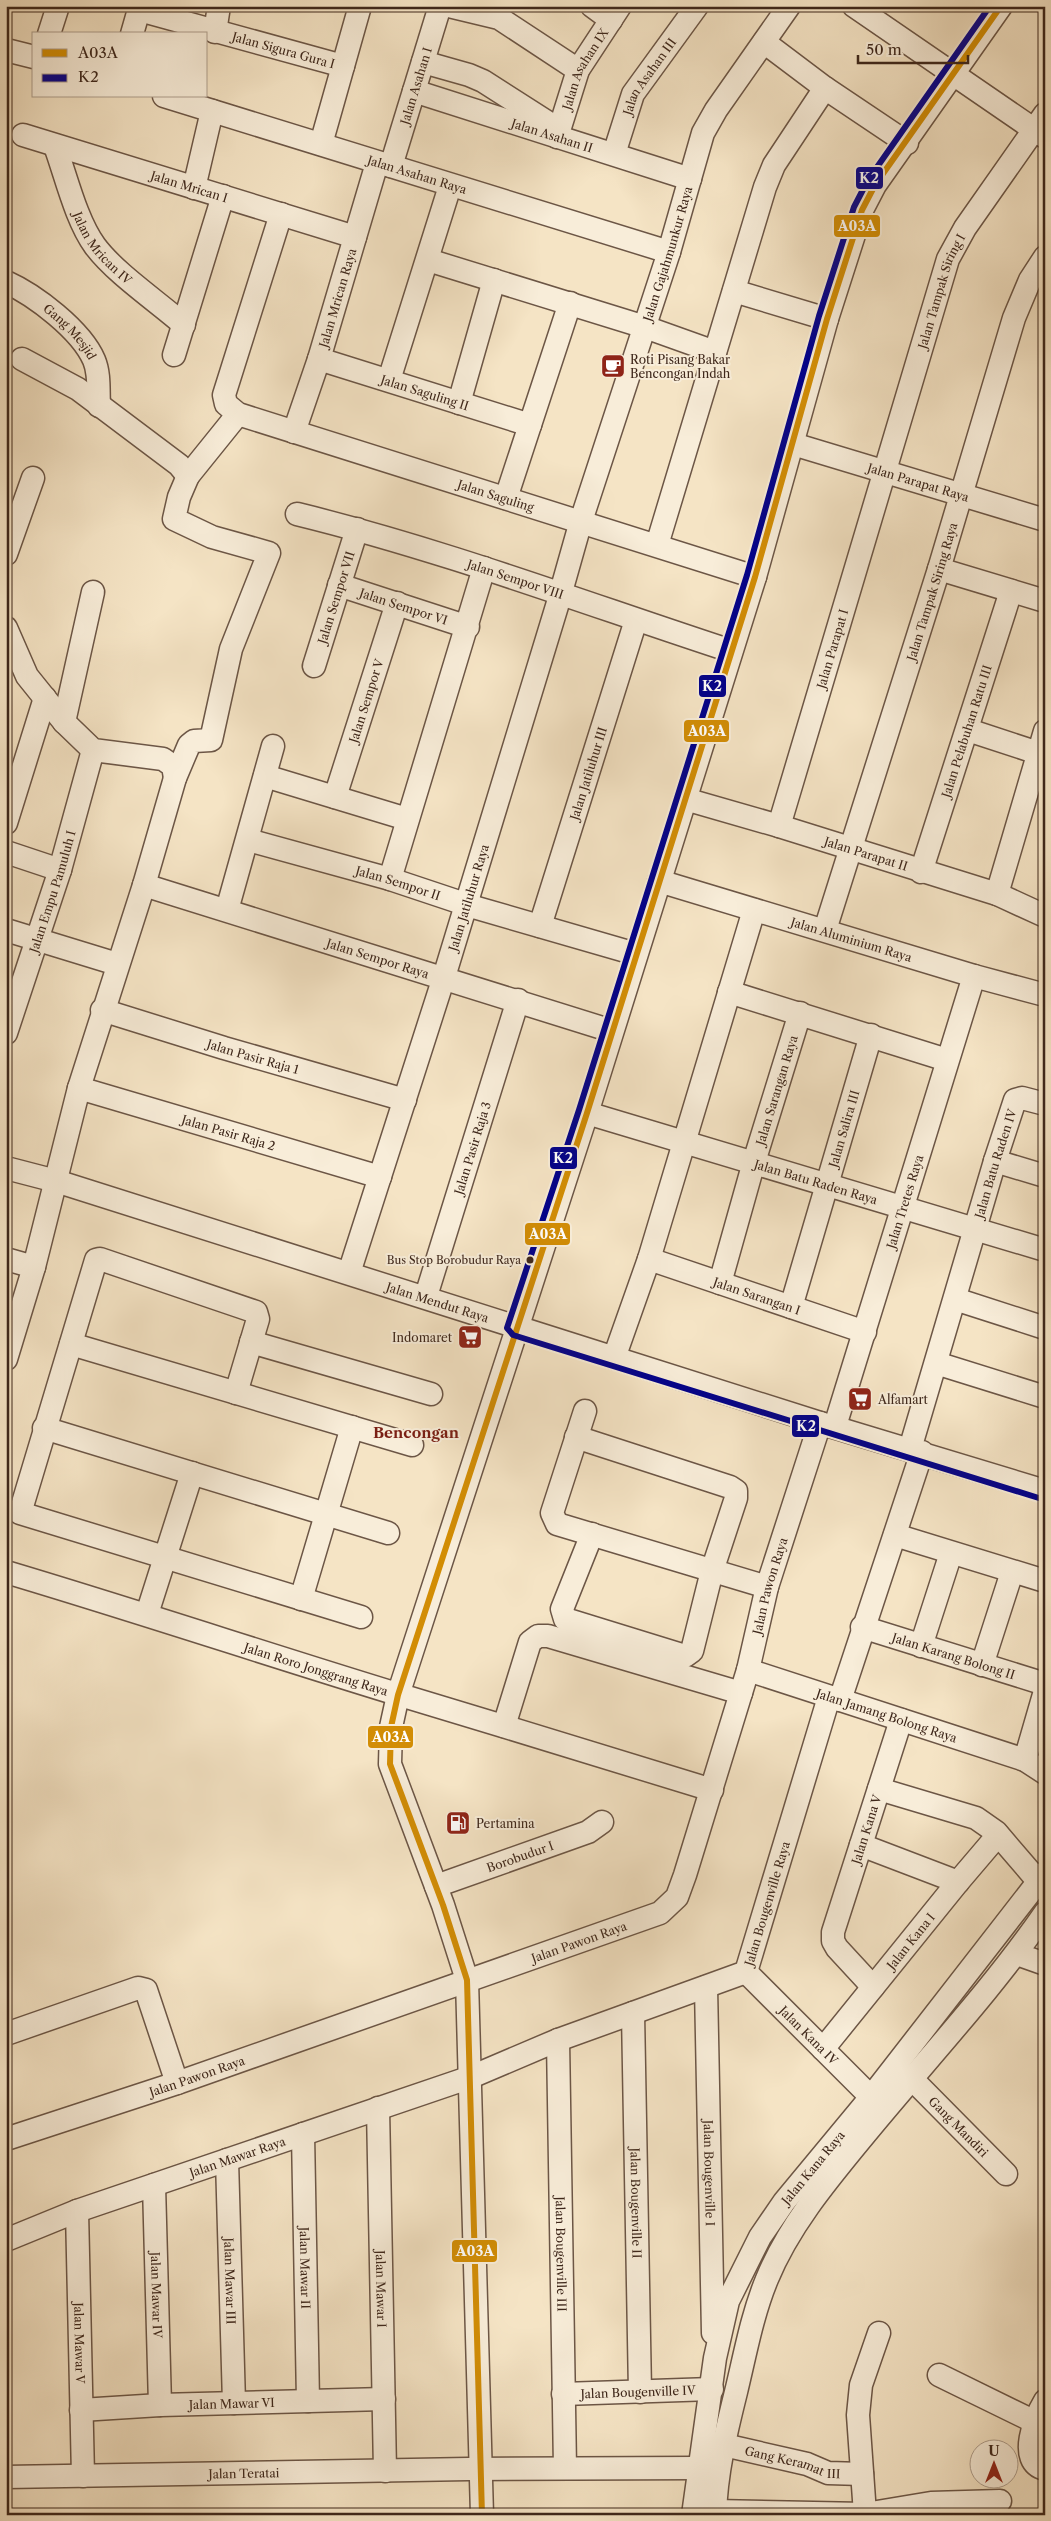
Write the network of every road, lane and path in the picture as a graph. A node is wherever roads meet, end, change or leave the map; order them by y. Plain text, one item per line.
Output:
1 (58, 6) edge
2 (219, 6) edge
3 (360, 6) edge
4 (440, 6) edge
5 (449, 6) edge
6 (592, 6) edge
7 (697, 6) edge
8 (789, 6) edge
9 (1001, 6) edge
10 (139, 8) edge
11 (869, 10) edge
12 (615, 13) edge
13 (50, 32) edge
14 (133, 32) edge
15 (215, 32) junction
16 (764, 42) junction
17 (6, 50) edge
18 (32, 56) edge
19 (423, 62) junction
20 (342, 66) junction
21 (578, 70) junction
22 (955, 74) junction
23 (824, 88) junction
24 (414, 91) junction
25 (500, 92) junction
26 (170, 98) edge
27 (212, 111) junction
28 (490, 115) junction
29 (1041, 127) edge
30 (558, 133) junction
31 (23, 135) dead end
32 (906, 143) junction
33 (321, 144) junction
34 (55, 146) junction
35 (614, 154) junction
36 (384, 164) junction
37 (690, 178) junction
38 (450, 186) junction
39 (194, 188) junction
40 (223, 196) junction
41 (281, 214) junction
42 (355, 237) junction
43 (669, 252) junction
44 (1045, 256) edge
45 (428, 260) junction
46 (494, 280) junction
47 (6, 282) edge
48 (734, 291) junction
49 (570, 304) junction
50 (827, 319) junction
51 (184, 325) junction
52 (645, 327) junction
53 (715, 352) junction
54 (174, 356) dead end
55 (22, 359) dead end
56 (319, 359) junction
57 (389, 380) junction
58 (459, 403) junction
59 (99, 406) junction
60 (238, 414) junction
61 (530, 425) junction
62 (294, 432) junction
63 (793, 444) junction
64 (885, 471) junction
65 (188, 476) junction
66 (33, 478) dead end
67 (960, 494) junction
68 (506, 498) junction
69 (297, 514) dead end
70 (1045, 520) edge
71 (581, 521) junction
72 (357, 528) junction
73 (658, 545) junction
74 (6, 554) edge
75 (6, 567) edge
76 (484, 568) junction
77 (939, 569) junction
78 (6, 572) edge
79 (754, 577) junction
80 (339, 585) junction
81 (1011, 591) junction
82 (93, 592) dead end
83 (560, 595) junction
84 (1045, 601) edge
85 (398, 603) junction
86 (636, 620) junction
87 (468, 627) junction
88 (6, 628) edge
89 (731, 650) junction
90 (314, 666) dead end
91 (45, 698) junction
92 (64, 722) junction
93 (968, 730) junction
94 (1042, 740) edge
95 (274, 746) dead end
96 (94, 750) junction
97 (265, 776) junction
98 (175, 778) junction
99 (11, 788) edge
100 (335, 797) junction
101 (685, 800) junction
102 (407, 819) junction
103 (6, 823) edge
104 (779, 826) junction
105 (248, 840) junction
106 (851, 849) junction
107 (6, 852) edge
108 (60, 870) junction
109 (921, 872) junction
110 (390, 879) junction
111 (659, 881) junction
112 (144, 885) junction
113 (997, 894) junction
114 (466, 904) junction
115 (226, 910) junction
116 (754, 910) junction
117 (1045, 915) edge
118 (540, 926) junction
119 (6, 930) edge
120 (825, 930) junction
121 (37, 939) junction
122 (636, 954) junction
123 (117, 964) junction
124 (974, 976) junction
125 (444, 977) junction
126 (729, 992) junction
127 (1045, 995) edge
128 (518, 1000) junction
129 (9, 1010) edge
130 (102, 1010) junction
131 (800, 1013) junction
132 (612, 1031) junction
133 (6, 1033) edge
134 (872, 1036) junction
135 (947, 1060) junction
136 (79, 1088) junction
137 (404, 1100) junction
138 (1045, 1104) edge
139 (587, 1113) junction
140 (683, 1142) junction
141 (994, 1161) junction
142 (754, 1162) junction
143 (6, 1168) edge
144 (1045, 1176) edge
145 (380, 1177) junction
146 (56, 1181) junction
147 (827, 1184) junction
148 (903, 1207) junction
149 (976, 1229) junction
150 (1045, 1250) edge
151 (6, 1259) edge
152 (649, 1259) junction
153 (34, 1267) junction
154 (349, 1273) junction
155 (720, 1283) junction
156 (426, 1296) junction
157 (955, 1299) junction
158 (791, 1307) junction
159 (516, 1327) junction
160 (1045, 1328) edge
161 (865, 1332) junction
162 (251, 1342) junction
163 (71, 1344) junction
164 (614, 1358) junction
165 (6, 1359) edge
166 (936, 1363) junction
167 (236, 1393) junction
168 (431, 1394) dead end
169 (1045, 1398) edge
170 (585, 1411) dead end
171 (827, 1424) junction
172 (352, 1427) junction
173 (44, 1428) junction
174 (576, 1437) junction
175 (412, 1445) dead end
176 (916, 1450) junction
177 (192, 1473) junction
178 (1045, 1491) edge
179 (326, 1514) junction
180 (388, 1533) dead end
181 (592, 1534) junction
182 (895, 1535) junction
183 (951, 1553) junction
184 (165, 1558) junction
185 (712, 1571) junction
186 (6, 1572) edge
187 (1012, 1572) junction
188 (1045, 1581) edge
189 (767, 1587) junction
190 (301, 1599) junction
191 (147, 1614) junction
192 (361, 1617) dead end
193 (862, 1628) junction
194 (921, 1646) junction
195 (982, 1665) junction
196 (748, 1670) junction
197 (1045, 1684) edge
198 (1045, 1691) edge
199 (741, 1693) junction
200 (398, 1695) junction
201 (834, 1699) junction
202 (901, 1720) junction
203 (504, 1726) junction
204 (1025, 1760) junction
205 (1045, 1773) edge
206 (879, 1789) junction
207 (712, 1790) junction
208 (602, 1822) dead end
209 (998, 1836) junction
210 (861, 1845) junction
211 (1041, 1877) edge
212 (958, 1882) junction
213 (436, 1886) junction
214 (1045, 1913) edge
215 (1017, 1954) junction
216 (1045, 1964) edge
217 (746, 1972) junction
218 (467, 1980) junction
219 (706, 1987) junction
220 (873, 1987) junction
221 (633, 2013) junction
222 (6, 2034) edge
223 (558, 2040) junction
224 (823, 2049) junction
225 (471, 2077) junction
226 (911, 2078) junction
227 (177, 2083) junction
228 (871, 2098) junction
229 (378, 2108) junction
230 (303, 2134) junction
231 (6, 2139) edge
232 (226, 2160) junction
233 (1006, 2174) dead end
234 (154, 2185) junction
235 (77, 2211) junction
236 (6, 2240) edge
237 (879, 2333) dead end
238 (715, 2358) junction
239 (939, 2374) dead end
240 (712, 2389) junction
241 (640, 2392) junction
242 (563, 2394) junction
243 (384, 2399) junction
244 (1045, 2401) edge
245 (308, 2402) junction
246 (234, 2403) junction
247 (160, 2405) junction
248 (81, 2410) junction
249 (1032, 2426) junction
250 (724, 2445) junction
251 (1045, 2459) edge
252 (565, 2468) junction
253 (698, 2468) junction
254 (482, 2469) junction
255 (1045, 2469) edge
256 (385, 2471) junction
257 (862, 2474) junction
258 (83, 2476) junction
259 (6, 2477) edge
260 (1000, 2501) dead end
261 (715, 2513) edge
262 (865, 2514) edge
263 (482, 2515) edge
264 (693, 2515) edge

1 - 13 street
2 - 15 street
3 - 20 street
4 - 19 street, Jalan Asahan I
5 - 21 street
6 - 12 street
7 - 35 street, Jalan Asahan III
8 - 16 street, Jalan Gajahmunkur Raya
9 - 22 street
10 - 14 street
10 - 15 street, Jalan Sigura Gura I
11 - 22 street
12 - 21 street, Jalan Asahan IX
15 - 20 street, Jalan Sigura Gura I
16 - 23 street
16 - 37 street, Jalan Gajahmunkur Raya
17 - 18 street
19 - 24 street, Jalan Asahan I
19 - 25 street
20 - 33 street
21 - 30 street, Jalan Asahan IX
22 - 29 street
22 - 32 street
23 - 32 street
23 - 48 street
24 - 28 street, Jalan Asahan II
24 - 36 street, Jalan Asahan I
25 - 28 street
25 - 30 street
26 - 27 street, Jalan Asahan Raya
27 - 33 street, Jalan Asahan Raya
27 - 39 street
28 - 30 street, Jalan Asahan II
29 - 64 street, Jalan Tampak Siring I
30 - 35 street, Jalan Asahan II
31 - 34 street, Jalan Mrican I
32 - 50 street
33 - 36 street, Jalan Asahan Raya
34 - 39 street, Jalan Mrican I
34 - 51 street, Jalan Mrican IV
35 - 37 street, Jalan Asahan II
36 - 38 street, Jalan Asahan Raya
36 - 42 street, Jalan Mrican Raya
37 - 43 street, Jalan Gajahmunkur Raya
38 - 43 street, Jalan Asahan Raya
38 - 45 street
39 - 40 street, Jalan Mrican I
40 - 41 street, Jalan Mrican I
40 - 51 street
41 - 42 street, Jalan Mrican I
41 - 60 street
42 - 56 street, Jalan Mrican Raya
43 - 52 street, Jalan Gajahmunkur Raya
44 - 67 street, Jalan Tampak Siring Raya
45 - 46 street
45 - 57 street
46 - 49 street
46 - 58 street
47 - 59 street, Gang Mesjid
48 - 50 street
48 - 53 street
49 - 52 street
49 - 61 street
50 - 63 street
51 - 54 street
52 - 53 street
52 - 71 street, Jalan Gajahmunkur Raya
53 - 73 street
55 - 59 street
56 - 57 street, Jalan Saguling II
56 - 62 street, Jalan Mrican Raya
57 - 58 street, Jalan Saguling II
58 - 61 street, Jalan Saguling II
59 - 65 street
60 - 62 street, Jalan Saguling
60 - 65 street
61 - 68 street
62 - 68 street, Jalan Saguling
63 - 64 street, Jalan Parapat Raya
63 - 79 street
64 - 67 street, Jalan Parapat Raya
64 - 104 street, Jalan Parapat I
65 - 98 street
66 - 74 street
67 - 70 street, Jalan Parapat Raya
67 - 77 street, Jalan Tampak Siring Raya
68 - 71 street, Jalan Saguling
69 - 72 street, Jalan Sempor VIII
71 - 73 street, Jalan Saguling
71 - 83 street, Jalan Jatiluhur Raya
72 - 76 street, Jalan Sempor VIII
72 - 80 street, Jalan Sempor VII
73 - 79 street, Jalan Saguling
75 - 78 street
76 - 83 street, Jalan Sempor VIII
76 - 87 street
77 - 81 street
77 - 106 street, Jalan Tampak Siring Raya
79 - 89 street
80 - 85 street, Jalan Sempor VI
80 - 90 street, Jalan Sempor VII
81 - 84 street
81 - 93 street, Jalan Pelabuhan Ratu III
82 - 92 street
83 - 86 street, Jalan Sempor VIII
83 - 114 street, Jalan Jatiluhur Raya
85 - 87 street, Jalan Sempor VI
85 - 100 street, Jalan Sempor V
86 - 89 street, Jalan Sempor VIII
86 - 118 street, Jalan Jatiluhur III
87 - 102 street
88 - 91 street
89 - 101 street
91 - 92 street
91 - 99 street
92 - 96 street
93 - 94 street
93 - 109 street, Jalan Pelabuhan Ratu III
94 - 113 street
95 - 97 street
96 - 98 street
96 - 108 street, Jalan Empu Pamuluh I
97 - 100 street
97 - 105 street
98 - 112 street
99 - 103 street
100 - 102 street
101 - 104 street, Jalan Parapat II
101 - 111 street
102 - 110 street
104 - 106 street, Jalan Parapat II
105 - 110 street, Jalan Sempor II
105 - 115 street
106 - 109 street, Jalan Parapat II
106 - 120 street, Jalan Tampak Siring Raya
107 - 108 street
108 - 121 street, Jalan Empu Pamuluh I
109 - 113 street, Jalan Parapat II
110 - 114 street, Jalan Sempor II
111 - 116 street, Jalan Aluminium Raya
111 - 122 street
112 - 115 street, Jalan Sempor Raya
112 - 123 street
113 - 117 street, Jalan Parapat II
114 - 118 street, Jalan Sempor II
114 - 125 street, Jalan Jatiluhur Raya
115 - 125 street, Jalan Sempor Raya
116 - 120 street, Jalan Aluminium Raya
116 - 126 street
118 - 122 street, Jalan Sempor II
119 - 121 street
120 - 124 street, Jalan Aluminium Raya
121 - 123 street
121 - 129 street, Jalan Empu Pamuluh I
122 - 132 street
123 - 130 street
124 - 127 street, Jalan Aluminium Raya
124 - 135 street, Jalan Tretes Raya
125 - 128 street, Jalan Sempor Raya
125 - 137 street, Jalan Jatiluhur Raya
126 - 131 street
126 - 140 street
128 - 132 street, Jalan Sempor Raya
128 - 156 street, Jalan Pasir Raja 3
129 - 133 street, Jalan Empu Pamuluh I
130 - 136 street
130 - 137 street, Jalan Pasir Raja 1
131 - 134 street
131 - 142 street, Jalan Sarangan Raya
132 - 139 street
134 - 135 street
134 - 147 street, Jalan Salira III
135 - 148 street, Jalan Tretes Raya
136 - 145 street, Jalan Pasir Raja 2
136 - 146 street
137 - 145 street, Jalan Jatiluhur Raya
138 - 141 street, Jalan Batu Raden IV
139 - 140 street, Jalan Batu Raden Raya
139 - 159 street
140 - 142 street, Jalan Batu Raden Raya
140 - 152 street
141 - 144 street
141 - 149 street, Jalan Batu Raden IV
142 - 147 street, Jalan Batu Raden Raya
142 - 155 street, Jalan Sarangan Raya
143 - 146 street, Jalan Mendut Raya
145 - 154 street, Jalan Jatiluhur Raya
146 - 153 street
146 - 154 street, Jalan Mendut Raya
147 - 148 street, Jalan Batu Raden Raya
147 - 158 street, Jalan Salira III
148 - 149 street, Jalan Batu Raden Raya
148 - 161 street, Jalan Tretes Raya
149 - 150 street, Jalan Batu Raden Raya
149 - 157 street, Jalan Batu Raden IV
151 - 153 street
152 - 155 street, Jalan Sarangan I
152 - 164 street
153 - 165 street
154 - 156 street, Jalan Mendut Raya
155 - 158 street, Jalan Sarangan I
156 - 159 street, Jalan Mendut Raya
157 - 160 street
157 - 166 street, Jalan Batu Raden IV
158 - 161 street, Jalan Sarangan I
159 - 164 street, Jalan Mendut Raya
159 - 200 street
161 - 171 street, Jalan Tretes Raya
162 - 163 street
162 - 167 street
162 - 168 street
163 - 167 street
163 - 173 street
164 - 171 street, Jalan Mendut Raya
166 - 169 street
166 - 176 street, Jalan Batu Raden IV
167 - 172 street
170 - 174 street
171 - 176 street, Jalan Mendut Raya
171 - 189 street, Jalan Pawon Raya
172 - 175 street
172 - 179 street
173 - 177 street
173 - 184 street
174 - 181 street
174 - 185 street
176 - 178 street, Jalan Mendut Raya
176 - 182 street, Jalan Bougenville Raya
177 - 179 street
177 - 184 street
179 - 180 street
179 - 190 street
181 - 185 street
181 - 185 street
182 - 183 street
182 - 193 street, Jalan Bougenville Raya
183 - 187 street
183 - 194 street
184 - 190 street
184 - 191 street
185 - 189 street
186 - 191 street, Jalan Roro Jonggrang Raya
187 - 188 street
187 - 195 street
189 - 196 street, Jalan Pawon Raya
190 - 192 street
191 - 200 street, Jalan Roro Jonggrang Raya
193 - 194 street, Jalan Karang Bolong II
193 - 201 street, Jalan Bougenville Raya
194 - 195 street, Jalan Karang Bolong II
195 - 197 street, Jalan Karang Bolong II
196 - 199 street, Jalan Pawon Raya
196 - 201 street, Jalan Jamang Bolong Raya
198 - 204 street
199 - 203 street
199 - 207 street, Jalan Pawon Raya
200 - 203 street, Jalan Roro Jonggrang Raya
200 - 213 street
201 - 202 street, Jalan Jamang Bolong Raya
201 - 217 street, Jalan Bougenville Raya
202 - 204 street, Jalan Jamang Bolong Raya
202 - 206 street, Jalan Kana V
203 - 207 street, Jalan Roro Jonggrang Raya
204 - 205 street, Jalan Jamang Bolong Raya
206 - 209 street
206 - 210 street, Jalan Kana V
207 - 218 street, Jalan Pawon Raya
208 - 213 street, Borobudur I
209 - 211 street
209 - 212 street, Jalan Kana I
210 - 212 street
210 - 220 street, Jalan Kana V
211 - 228 street, Jalan Kana Raya
212 - 220 street, Jalan Kana I
213 - 218 street
214 - 215 street
215 - 216 street
215 - 226 street
217 - 219 street, Jalan Bougenville Raya
217 - 224 street, Jalan Kana IV
218 - 225 street
218 - 227 street, Jalan Pawon Raya
219 - 221 street, Jalan Bougenville Raya
219 - 238 street, Jalan Bougenville I
220 - 224 street, Jalan Kana I
221 - 223 street, Jalan Bougenville Raya
221 - 241 street, Jalan Bougenville II
222 - 227 street
223 - 225 street, Jalan Bougenville Raya
223 - 242 street, Jalan Bougenville III
224 - 228 street, Jalan Kana IV
225 - 229 street, Jalan Mawar Raya
225 - 254 street
226 - 233 street, Gang Mandiri
226 - 250 street
227 - 231 street, Jalan Pawon Raya
228 - 238 street, Jalan Kana Raya
229 - 230 street, Jalan Mawar Raya
229 - 243 street, Jalan Mawar I
230 - 232 street, Jalan Mawar Raya
230 - 245 street, Jalan Mawar II
232 - 234 street, Jalan Mawar Raya
232 - 246 street, Jalan Mawar III
234 - 235 street, Jalan Mawar Raya
234 - 247 street, Jalan Mawar IV
235 - 236 street, Jalan Mawar Raya
235 - 248 street, Jalan Mawar V
237 - 257 street
238 - 240 street, Jalan Kana Raya
239 - 249 street
240 - 241 street, Jalan Bougenville IV
240 - 253 street, Jalan Kana Raya
241 - 242 street, Jalan Bougenville IV
242 - 252 street, Jalan Bougenville III
243 - 245 street, Jalan Mawar VI
243 - 256 street, Jalan Mawar I
244 - 249 street
245 - 246 street, Jalan Mawar VI
246 - 247 street, Jalan Mawar VI
247 - 248 street, Jalan Mawar VI
248 - 258 street, Jalan Mawar V
249 - 251 street
249 - 255 street
250 - 257 street, Gang Keramat III
250 - 261 street
252 - 253 street, Jalan Teratai
252 - 254 street, Jalan Teratai
253 - 264 street, Jalan Kana Raya
254 - 256 street, Jalan Teratai
254 - 263 street
256 - 258 street, Jalan Teratai
257 - 262 street
258 - 259 street, Jalan Teratai
260 - 262 street
261 - 262 street

